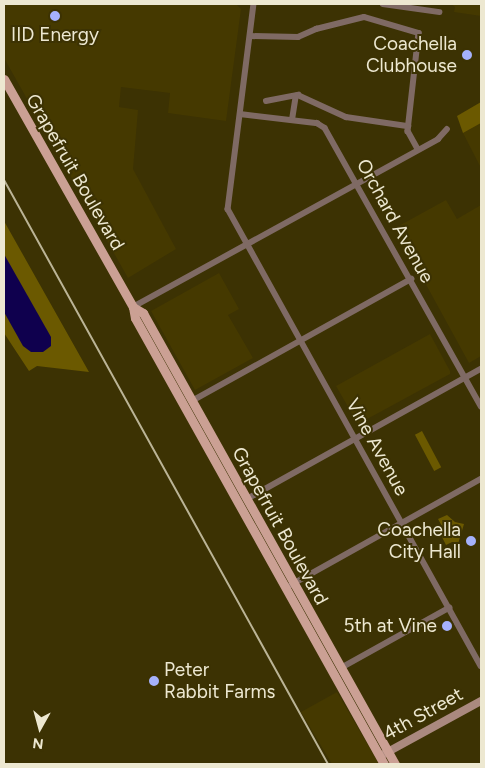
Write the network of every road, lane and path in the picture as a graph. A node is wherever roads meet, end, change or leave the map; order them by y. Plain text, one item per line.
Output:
1 (254, 4) edge
2 (383, 4) edge
3 (439, 12) dead end
4 (250, 36) junction
5 (4, 79) edge
6 (296, 96) junction
7 (266, 101) dead end
8 (240, 114) junction
9 (292, 120) junction
10 (408, 126) junction
11 (447, 129) dead end
12 (418, 150) junction
13 (357, 183) junction
14 (247, 244) junction
15 (411, 279) junction
16 (133, 307) junction
17 (301, 341) junction
18 (481, 368) edge
19 (466, 377) junction
20 (192, 401) junction
21 (481, 406) edge
22 (356, 439) junction
23 (481, 479) edge
24 (247, 499) junction
25 (403, 524) junction
26 (294, 583) junction
27 (285, 588) junction
28 (449, 608) junction
29 (481, 666) edge
30 (341, 668) junction
31 (481, 701) edge
32 (384, 757) edge
33 (395, 764) edge

1 - 4 street, Vine Avenue
2 - 3 street
4 - 8 street, Vine Avenue
4 - 10 street
5 - 16 main road, Grapefruit Boulevard
6 - 7 street
6 - 9 street
6 - 10 street
8 - 9 street, Orchard Avenue
8 - 14 street, Vine Avenue
9 - 13 street, Orchard Avenue
10 - 12 street
11 - 12 street
12 - 13 street
13 - 14 street
13 - 15 street, Orchard Avenue
14 - 16 street
14 - 17 street, Vine Avenue
15 - 17 street
15 - 19 street, Orchard Avenue
16 - 20 main road, Grapefruit Boulevard
16 - 27 main road, Grapefruit Boulevard
17 - 20 street
17 - 22 street, Vine Avenue
18 - 19 street
19 - 21 street, Orchard Avenue
19 - 22 street
20 - 24 main road, Grapefruit Boulevard
22 - 24 street
22 - 25 street, Vine Avenue
23 - 25 street
24 - 26 main road, Grapefruit Boulevard
25 - 26 street
25 - 28 street, Vine Avenue
26 - 27 street
26 - 30 main road, Grapefruit Boulevard
27 - 32 main road, Grapefruit Boulevard
28 - 29 street, Vine Avenue
28 - 30 street
30 - 32 main road, Grapefruit Boulevard
31 - 32 street, 4th Street
32 - 33 main road, Grapefruit Boulevard

